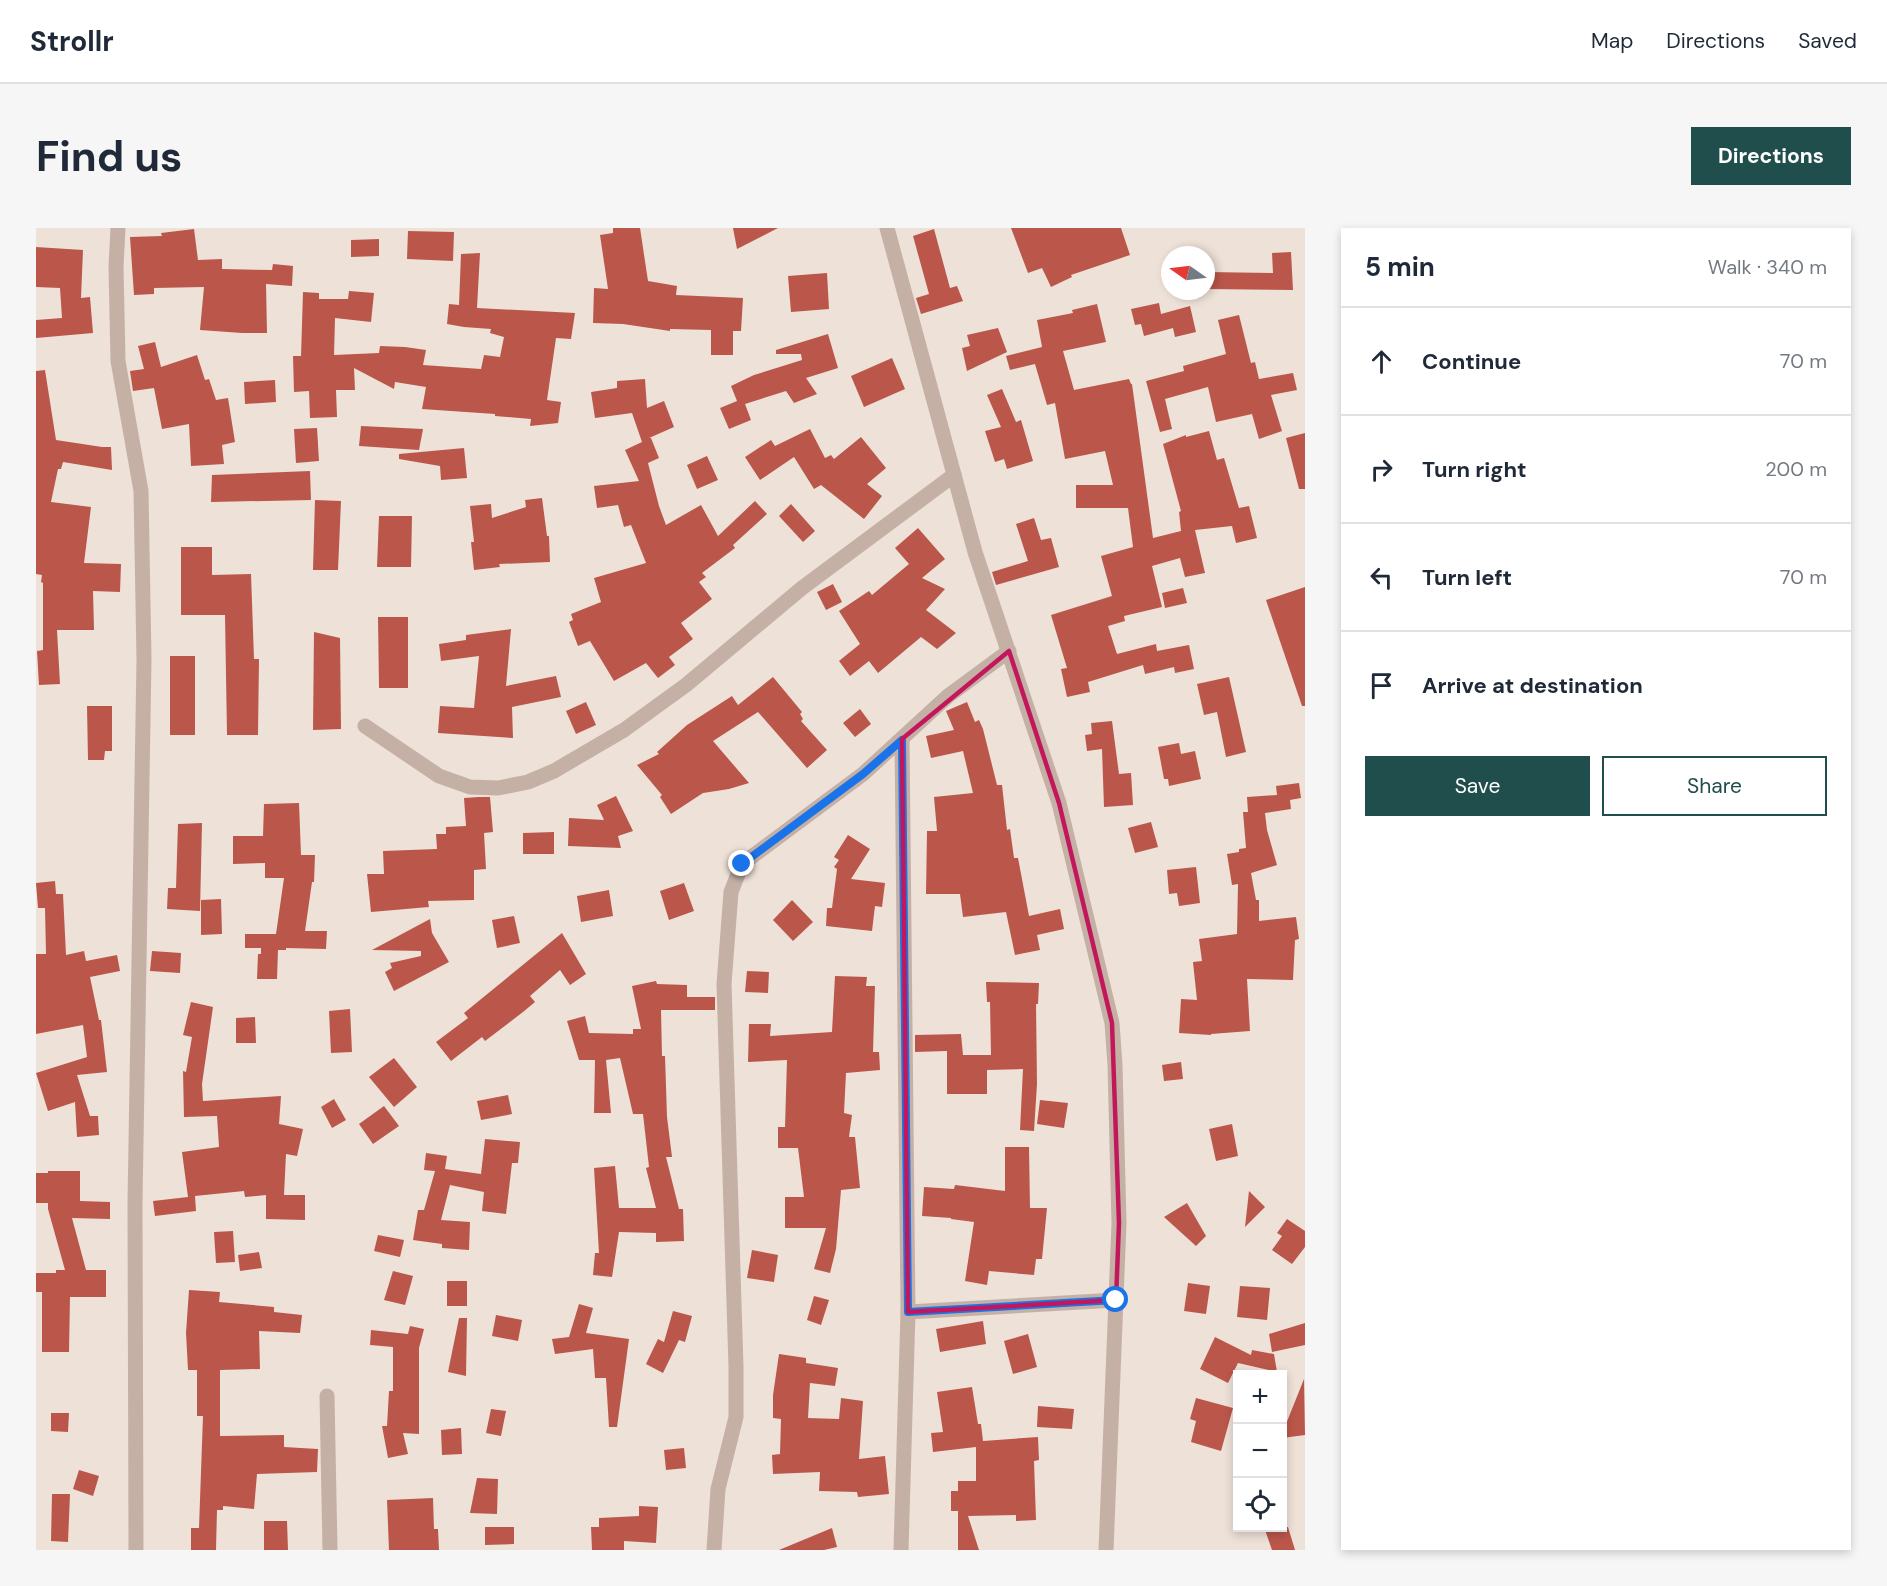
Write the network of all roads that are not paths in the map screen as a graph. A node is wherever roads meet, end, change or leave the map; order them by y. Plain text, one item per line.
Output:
1 (118, 228) edge
2 (887, 228) edge
3 (954, 475) junction
4 (1009, 651) junction
5 (365, 726) dead end
6 (902, 740) junction
7 (1116, 1300) junction
8 (908, 1312) junction
9 (327, 1396) dead end
10 (136, 1550) edge
11 (330, 1550) edge
12 (714, 1550) edge
13 (901, 1550) edge
14 (1106, 1550) edge

1 - 10 street
2 - 3 street
3 - 4 street
3 - 5 street
4 - 6 street
4 - 7 street
6 - 8 street
6 - 12 street
7 - 8 street
7 - 14 street
8 - 13 street
9 - 11 street

